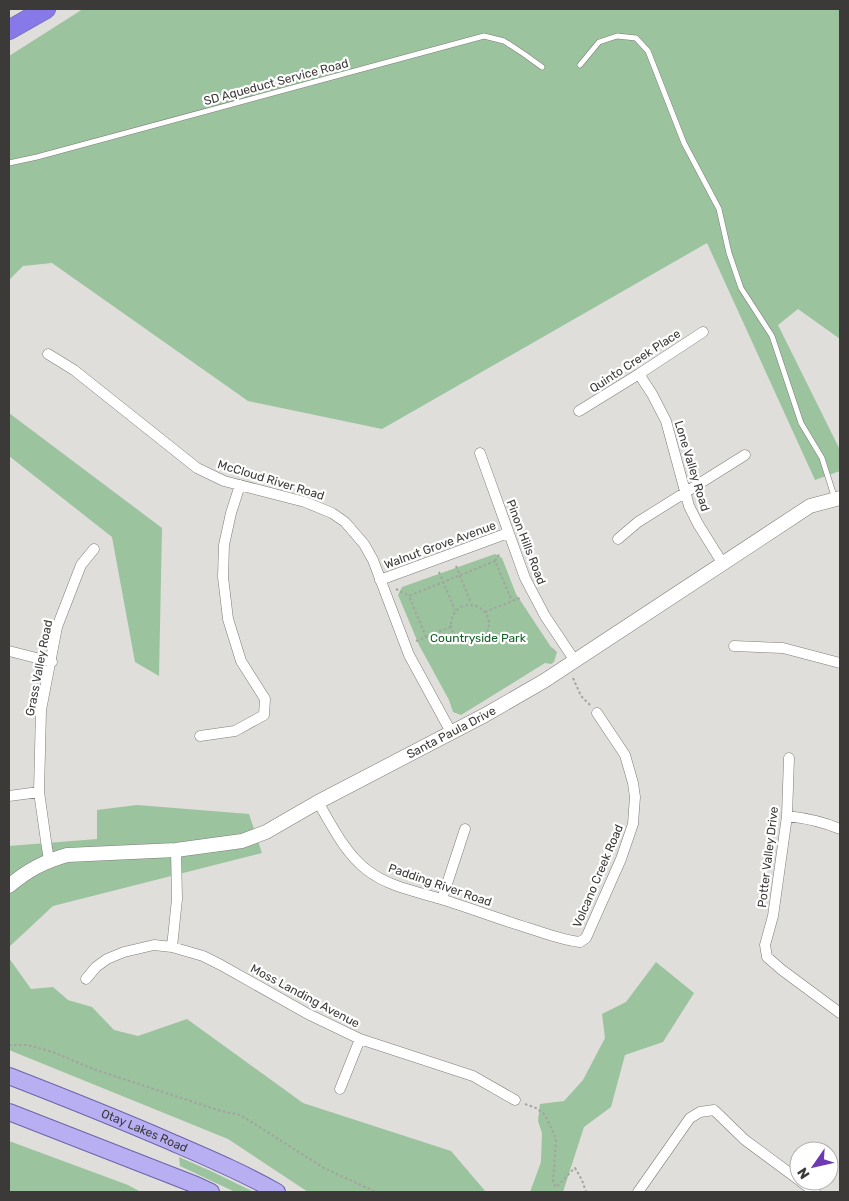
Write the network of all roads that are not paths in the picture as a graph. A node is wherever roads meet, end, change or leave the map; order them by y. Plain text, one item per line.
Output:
1 (46, 9) edge
2 (9, 30) edge
3 (580, 65) dead end
4 (542, 67) dead end
5 (9, 163) edge
6 (703, 332) dead end
7 (48, 354) dead end
8 (639, 374) junction
9 (579, 411) dead end
10 (480, 453) dead end
11 (745, 455) dead end
12 (240, 485) junction
13 (686, 493) junction
14 (838, 499) edge
15 (508, 533) junction
16 (618, 539) dead end
17 (94, 549) dead end
18 (723, 564) junction
19 (380, 580) junction
20 (734, 646) dead end
21 (9, 651) edge
22 (575, 661) junction
23 (52, 662) junction
24 (840, 663) edge
25 (597, 713) road end
26 (451, 732) junction
27 (200, 736) dead end
28 (789, 758) dead end
29 (39, 792) junction
30 (9, 796) edge
31 (318, 802) junction
32 (787, 816) junction
33 (465, 829) dead end
34 (840, 829) edge
35 (176, 850) junction
36 (49, 860) junction
37 (25, 873) junction
38 (9, 874) edge
39 (9, 886) edge
40 (442, 899) junction
41 (586, 938) joint
42 (172, 947) junction
43 (86, 979) dead end
44 (840, 1013) edge
45 (360, 1039) junction
46 (9, 1076) edge
47 (340, 1089) dead end
48 (516, 1100) road end
49 (9, 1112) edge
50 (789, 1173) edge
51 (211, 1192) edge
52 (277, 1192) edge
53 (638, 1192) edge

1 - 2 highway
3 - 14 lane
4 - 5 lane, SD Aqueduct Service Road
6 - 8 street, Quinto Creek Place
7 - 12 street, McCloud River Road
8 - 9 street, Quinto Creek Place
8 - 13 street, Lone Valley Road
10 - 15 street, Pinon Hills Road
11 - 13 street
12 - 19 street, McCloud River Road
12 - 27 street
13 - 16 street
13 - 18 street, Lone Valley Road
14 - 18 street, Santa Paula Drive
15 - 19 street, Walnut Grove Avenue
15 - 22 street, Pinon Hills Road
17 - 23 street, Grass Valley Road
18 - 22 street, Santa Paula Drive
19 - 26 street, McCloud River Road
20 - 24 street
21 - 23 street
22 - 26 street, Santa Paula Drive
23 - 29 street, Grass Valley Road
25 - 41 street, Volcano Creek Road
26 - 31 street, Santa Paula Drive
28 - 32 street, Potter Valley Drive
29 - 30 street
29 - 36 street, Grass Valley Road
31 - 35 street, Santa Paula Drive
31 - 40 street, Padding River Road
32 - 34 street
32 - 44 street, Potter Valley Drive
33 - 40 street
35 - 36 street, Santa Paula Drive
35 - 42 street
36 - 37 street, Santa Paula Drive
37 - 38 street, Santa Paula Drive
37 - 39 street, Santa Paula Drive
40 - 41 street, Padding River Road
42 - 43 street, Moss Landing Avenue
42 - 45 street, Moss Landing Avenue
45 - 47 street
45 - 48 street, Moss Landing Avenue
46 - 52 main road, Otay Lakes Road
49 - 51 main road
50 - 53 street

